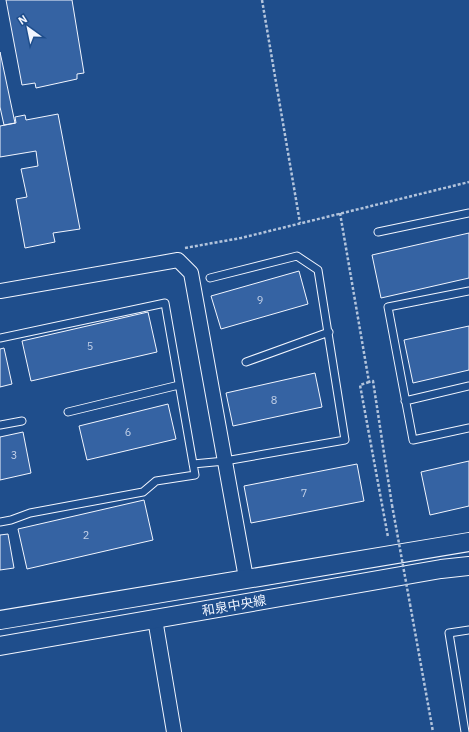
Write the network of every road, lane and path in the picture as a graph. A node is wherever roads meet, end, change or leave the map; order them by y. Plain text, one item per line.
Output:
1 (262, 0) edge
2 (469, 182) edge
3 (469, 212) edge
4 (340, 213) junction
5 (300, 223) junction
6 (378, 232) dead end
7 (179, 249) dead end
8 (210, 278) dead end
9 (0, 291) edge
10 (469, 291) edge
11 (329, 332) junction
12 (0, 338) edge
13 (246, 362) dead end
14 (369, 382) junction
15 (180, 386) junction
16 (469, 386) edge
17 (405, 401) junction
18 (68, 412) dead end
19 (22, 421) dead end
20 (0, 426) edge
21 (469, 428) edge
22 (225, 461) junction
23 (193, 464) junction
24 (0, 522) edge
25 (388, 537) dead end
26 (469, 542) edge
27 (469, 566) edge
28 (246, 578) junction
29 (155, 619) junction
30 (0, 620) edge
31 (469, 630) edge
32 (0, 646) edge
33 (174, 732) edge
34 (433, 732) edge
35 (465, 732) edge

1 - 5 path
2 - 4 path
3 - 6 lane
4 - 5 path
4 - 14 path
5 - 7 path
8 - 11 lane
9 - 22 street
10 - 17 lane
11 - 13 lane
11 - 22 lane
12 - 15 lane
14 - 25 path
14 - 34 path, bridge
15 - 18 lane
15 - 23 lane
16 - 17 lane
17 - 21 lane
19 - 20 lane
22 - 23 lane
22 - 28 street
23 - 24 lane
26 - 28 street, 和泉中央線
27 - 29 street, 和泉中央線
28 - 30 street, 和泉中央線
29 - 32 street, 和泉中央線
29 - 33 street
31 - 35 lane

